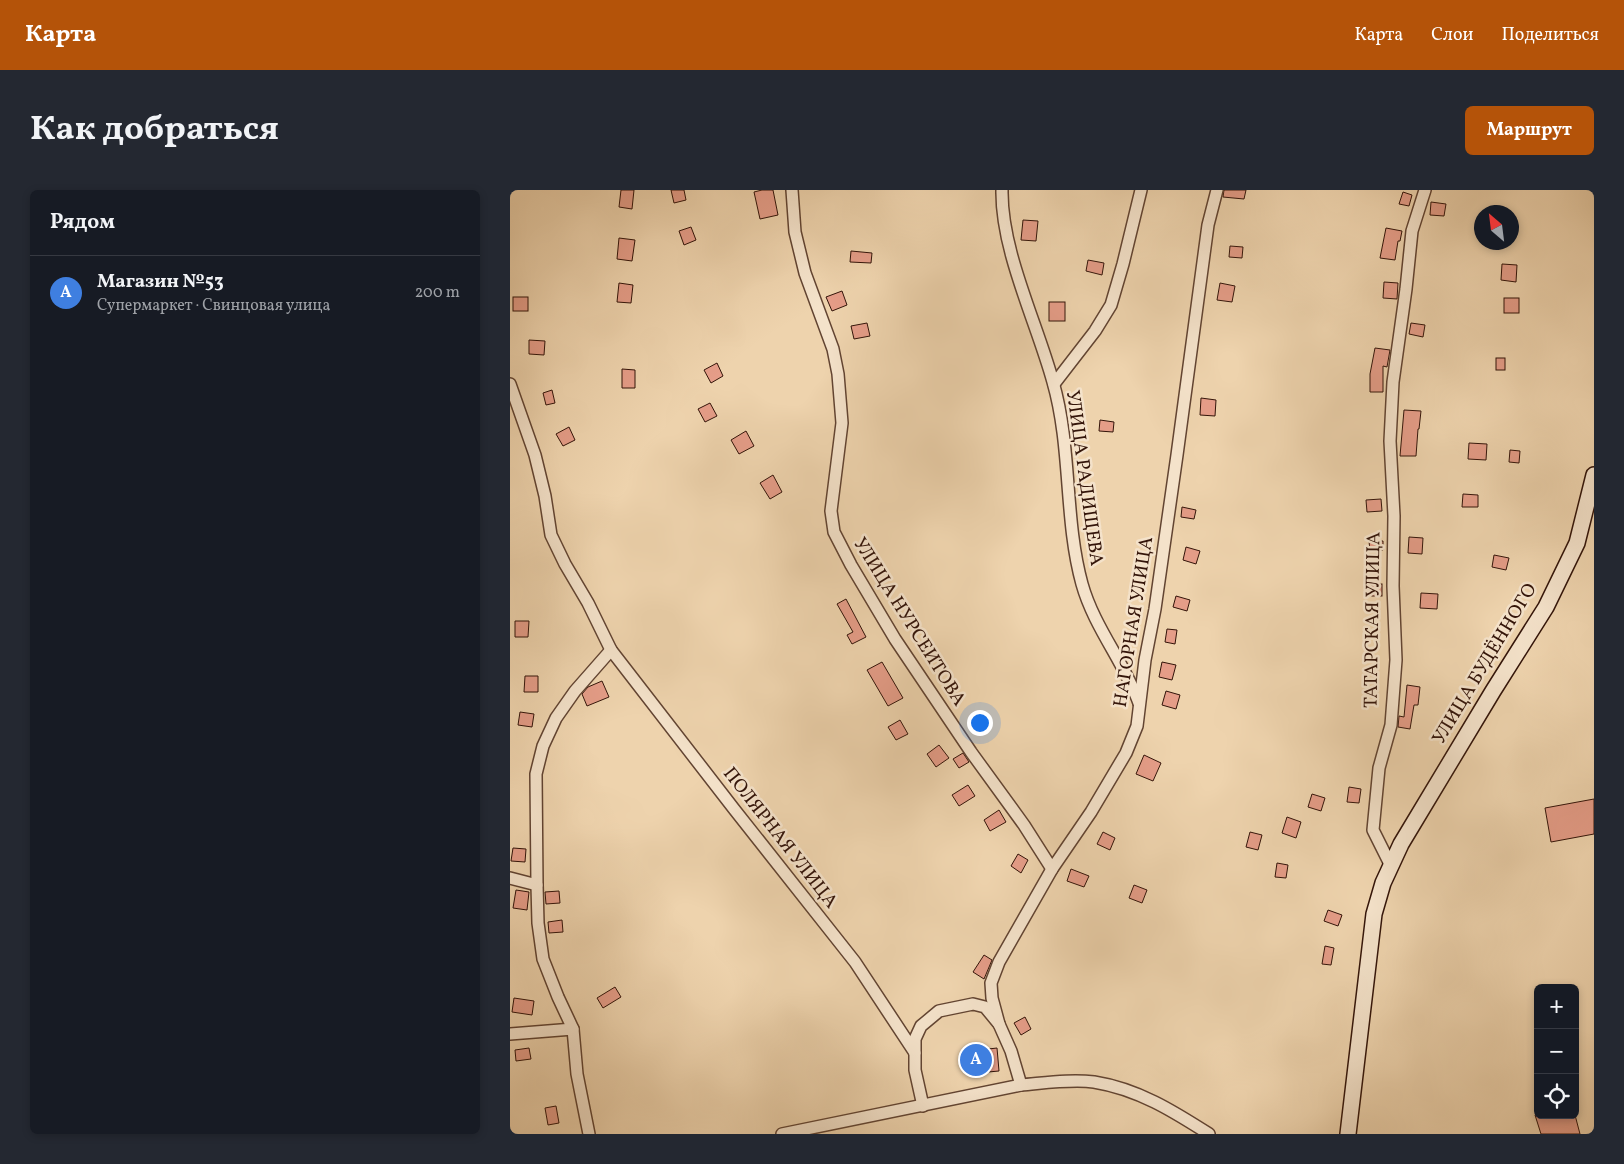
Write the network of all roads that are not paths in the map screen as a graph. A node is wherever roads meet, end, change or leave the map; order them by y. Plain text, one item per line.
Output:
1 (792, 190) edge
2 (1002, 190) edge
3 (1141, 190) edge
4 (1216, 190) edge
5 (1425, 190) edge
6 (510, 384) edge
7 (1054, 384) junction
8 (1594, 475) edge
9 (611, 650) junction
10 (1139, 705) junction
11 (1391, 866) junction
12 (1052, 869) junction
13 (510, 878) edge
14 (537, 885) junction
15 (999, 1024) junction
16 (573, 1029) junction
17 (510, 1034) edge
18 (915, 1053) junction
19 (1021, 1085) junction
20 (923, 1106) junction
21 (589, 1134) edge
22 (782, 1134) edge
23 (1209, 1134) edge
24 (1348, 1134) edge

1 - 12 street, УЛИЦА НУРСЕИТОВА
2 - 7 street, УЛИЦА РАДИЩЕВА
3 - 7 street
4 - 10 street, НАГОРНАЯ УЛИЦА
5 - 11 street, ТАТАРСКАЯ УЛИЦА
6 - 9 street, ПОЛЯРНАЯ УЛИЦА
7 - 10 street, УЛИЦА РАДИЩЕВА
8 - 11 street, УЛИЦА БУДЁННОГО
9 - 14 street
9 - 18 street, ПОЛЯРНАЯ УЛИЦА
10 - 12 street, НАГОРНАЯ УЛИЦА
11 - 24 street
12 - 15 street, НАГОРНАЯ УЛИЦА
13 - 14 street
14 - 16 street
15 - 18 street
15 - 19 street
16 - 17 street
16 - 21 street
18 - 20 street
19 - 20 street
19 - 23 street
20 - 22 street

